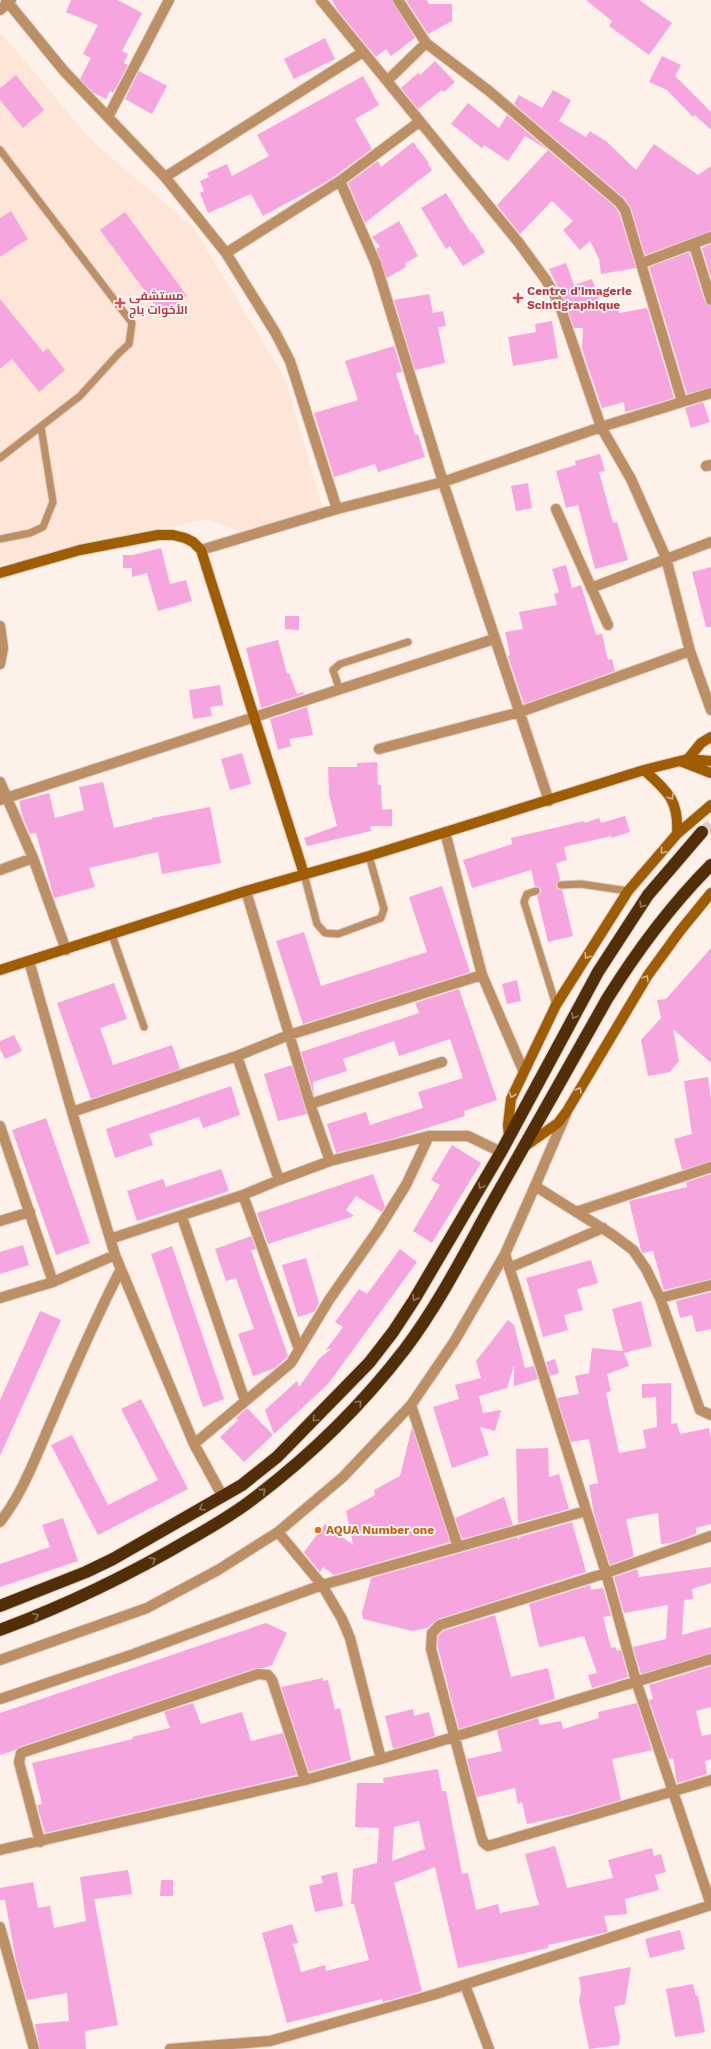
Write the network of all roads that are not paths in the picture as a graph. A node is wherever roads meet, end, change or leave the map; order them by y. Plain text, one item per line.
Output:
1 (169, 0) edge
2 (321, 0) edge
3 (398, 0) edge
4 (9, 1) edge
5 (0, 10) edge
6 (426, 43) junction
7 (363, 52) junction
8 (387, 81) junction
9 (108, 117) junction
10 (419, 122) junction
11 (0, 150) edge
12 (165, 177) junction
13 (340, 181) junction
14 (711, 237) edge
15 (694, 245) junction
16 (226, 253) junction
17 (642, 263) junction
18 (711, 300) edge
19 (711, 393) edge
20 (682, 401) junction
21 (40, 427) junction
22 (601, 427) junction
23 (0, 458) edge
24 (443, 482) junction
25 (337, 509) junction
26 (556, 509) dead end
27 (0, 539) edge
28 (711, 542) edge
29 (200, 550) junction
30 (666, 558) junction
31 (0, 573) edge
32 (591, 588) junction
33 (608, 625) dead end
34 (0, 626) edge
35 (494, 639) junction
36 (408, 642) dead end
37 (690, 651) junction
38 (0, 664) edge
39 (339, 688) junction
40 (711, 710) edge
41 (520, 712) junction
42 (253, 717) junction
43 (711, 737) edge
44 (379, 749) dead end
45 (683, 759) junction
46 (711, 761) edge
47 (644, 770) junction
48 (711, 773) edge
49 (0, 782) edge
50 (3, 799) edge
51 (549, 801) junction
52 (711, 805) edge
53 (445, 832) junction
54 (702, 832) tunnel mouth
55 (677, 834) junction
56 (369, 856) junction
57 (33, 858) junction
58 (711, 865) edge
59 (0, 870) edge
60 (304, 874) junction
61 (561, 885) dead end
62 (536, 891) dead end
63 (628, 891) junction
64 (246, 892) junction
65 (711, 893) edge
66 (112, 935) junction
67 (66, 950) junction
68 (29, 961) junction
69 (0, 970) edge
70 (482, 975) junction
71 (556, 1005) junction
72 (144, 1027) dead end
73 (289, 1035) junction
74 (237, 1056) junction
75 (442, 1062) dead end
76 (523, 1070) junction
77 (310, 1104) junction
78 (567, 1111) junction
79 (72, 1112) junction
80 (0, 1126) edge
81 (429, 1136) junction
82 (509, 1137) junction
83 (524, 1147) junction
84 (501, 1152) junction
85 (330, 1161) junction
86 (711, 1167) edge
87 (279, 1180) junction
88 (535, 1186) junction
89 (243, 1195) junction
90 (30, 1212) junction
91 (576, 1212) junction
92 (182, 1217) junction
93 (0, 1221) edge
94 (603, 1228) junction
95 (110, 1239) junction
96 (505, 1254) junction
97 (116, 1255) junction
98 (509, 1268) junction
99 (121, 1269) junction
100 (53, 1282) junction
101 (711, 1285) edge
102 (0, 1298) edge
103 (660, 1298) junction
104 (300, 1349) junction
105 (245, 1401) junction
106 (411, 1405) junction
107 (711, 1415) edge
108 (194, 1444) junction
109 (223, 1497) junction
110 (586, 1511) junction
111 (0, 1522) edge
112 (278, 1532) junction
113 (711, 1536) edge
114 (458, 1547) junction
115 (606, 1573) junction
116 (322, 1585) junction
117 (0, 1606) edge
118 (0, 1630) edge
119 (711, 1659) edge
120 (0, 1660) edge
121 (636, 1681) junction
122 (0, 1699) edge
123 (454, 1736) junction
124 (381, 1759) junction
125 (305, 1780) junction
126 (711, 1780) edge
127 (673, 1792) junction
128 (40, 1842) junction
129 (0, 1850) edge
130 (711, 1905) edge
131 (0, 1927) edge
132 (465, 1985) junction
133 (271, 2045) edge
134 (34, 2049) edge
135 (170, 2049) edge
136 (489, 2049) edge

1 - 9 street
2 - 7 street
3 - 6 street
4 - 5 street
4 - 9 street
6 - 8 street
6 - 17 street
7 - 8 street
7 - 12 street
8 - 10 street
9 - 12 street
10 - 13 street
10 - 22 street
11 - 21 lane
12 - 16 street
13 - 16 street
13 - 24 street
14 - 15 street
15 - 17 street
15 - 18 street
16 - 25 street
17 - 20 street
19 - 20 street
20 - 22 street
21 - 23 lane
21 - 27 lane
22 - 24 street
22 - 30 street
24 - 25 street
24 - 35 street
25 - 29 street
26 - 32 street
28 - 30 street
29 - 31 main road
29 - 42 main road
30 - 32 street
30 - 37 street
32 - 33 street
34 - 38 street
35 - 39 street
35 - 41 street
36 - 39 lane
37 - 40 street
37 - 41 street
39 - 42 street
41 - 44 street
41 - 51 street
42 - 50 street
42 - 60 main road
43 - 45 main road
45 - 46 main road
45 - 47 main road
45 - 48 main road
47 - 51 main road
47 -> 55 main road
49 - 50 street
50 - 57 street
51 - 53 main road
52 - 55 main road
53 - 56 main road
53 - 70 street
54 -> 82 highway
55 -> 63 main road
56 - 60 main road
56 - 60 lane
57 - 59 street
57 - 67 street
58 - 83 highway
60 - 64 main road
61 - 63 lane
62 - 71 lane
63 -> 71 main road
64 - 66 main road
64 - 73 street
78 -> 65 main road
66 - 67 main road
66 - 72 lane
67 - 68 main road
68 - 69 main road
68 - 79 street
70 - 73 street
70 - 76 street
71 - 76 main road
73 - 74 street
73 - 77 street
74 - 79 street
74 - 87 street
75 - 77 street
76 -> 82 main road
77 - 85 street
78 - 83 main road
78 - 88 street
79 - 95 street
80 - 90 street
81 - 84 street
81 - 85 street
81 - 104 street
82 - 84 highway
118 -> 83 highway
84 -> 109 highway
85 - 87 street
86 - 91 street
87 - 89 street
88 - 91 street
88 - 96 street
89 - 92 street
89 - 104 street
90 - 93 street
90 - 100 street
91 - 94 street
92 - 95 street
92 - 105 street
94 - 98 street
94 - 103 street
95 - 97 street
96 - 98 street
96 - 106 street
97 - 99 street
97 - 100 street
98 - 110 street
99 - 108 street
99 - 111 street
100 - 102 street
101 - 103 street
103 - 107 street
104 - 105 street
105 - 108 street
106 - 112 street
106 - 114 street
108 - 109 street
109 -> 117 highway
110 - 114 street
110 - 115 street
112 - 116 street
112 - 120 street
113 - 115 street
114 - 116 street
115 - 121 street
115 - 123 street
116 - 122 street
116 - 124 street
119 - 121 street
121 - 123 street
121 - 127 street
123 - 124 street
123 - 127 street
124 - 125 street
125 - 128 street
125 - 128 street
126 - 127 street
127 - 130 street
128 - 129 street
130 - 132 street
131 - 134 street
132 - 133 street
132 - 136 street
133 - 135 street

